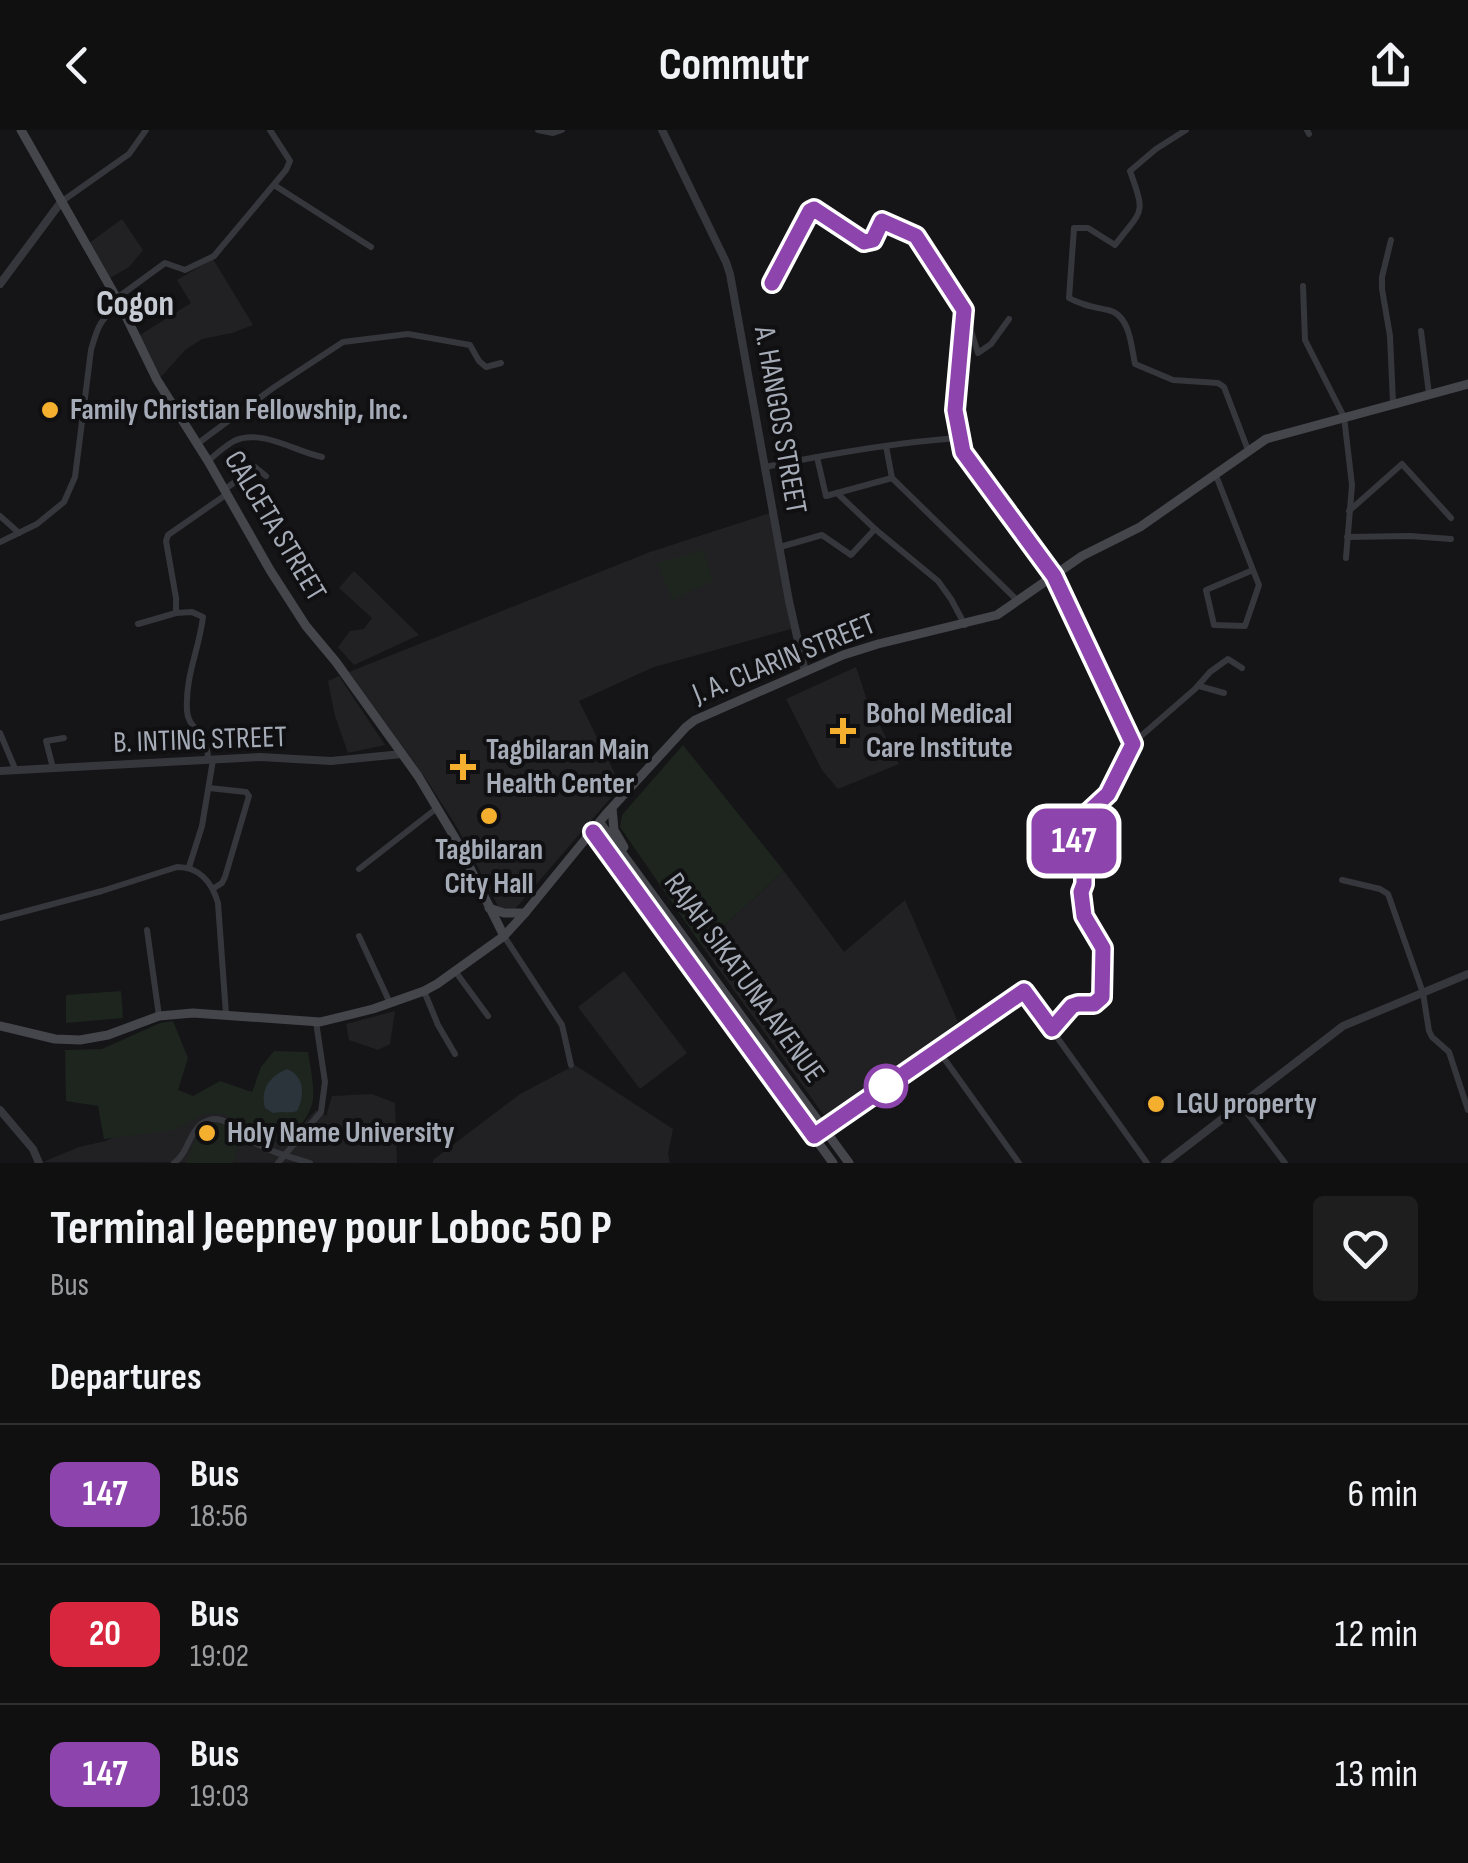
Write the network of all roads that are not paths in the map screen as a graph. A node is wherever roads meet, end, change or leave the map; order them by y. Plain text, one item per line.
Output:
1 (21, 130) edge
2 (146, 130) edge
3 (270, 130) edge
4 (538, 130) edge
5 (562, 130) edge
6 (662, 130) edge
7 (1186, 130) edge
8 (274, 185) junction
9 (61, 202) junction
10 (1390, 240) dead end
11 (371, 248) dead end
12 (772, 283) dead end
13 (0, 284) edge
14 (1303, 286) dead end
15 (118, 301) junction
16 (964, 310) junction
17 (1008, 320) dead end
18 (1421, 330) dead end
19 (501, 363) dead end
20 (1468, 384) edge
21 (1430, 394) junction
22 (1393, 403) junction
23 (1344, 417) junction
24 (960, 438) junction
25 (197, 444) junction
26 (886, 446) junction
27 (1248, 450) junction
28 (817, 456) junction
29 (322, 457) dead end
30 (208, 461) junction
31 (765, 467) junction
32 (1215, 473) junction
33 (266, 476) dead end
34 (892, 478) junction
35 (225, 492) junction
36 (837, 493) junction
37 (1348, 512) junction
38 (0, 516) edge
39 (1451, 518) dead end
40 (875, 529) junction
41 (20, 533) junction
42 (1347, 537) junction
43 (1451, 539) dead end
44 (0, 542) edge
45 (780, 546) junction
46 (1346, 558) dead end
47 (1253, 570) junction
48 (1054, 576) junction
49 (1018, 601) junction
50 (176, 614) junction
51 (138, 624) dead end
52 (965, 624) junction
53 (1242, 668) dead end
54 (805, 672) junction
55 (1198, 686) junction
56 (1224, 694) dead end
57 (0, 733) edge
58 (64, 738) dead end
59 (1133, 744) junction
60 (402, 754) junction
61 (210, 760) junction
62 (53, 768) junction
63 (16, 770) junction
64 (0, 771) edge
65 (209, 788) junction
66 (437, 808) junction
67 (612, 808) junction
68 (596, 827) junction
69 (626, 859) junction
70 (189, 867) junction
71 (360, 869) dead end
72 (1342, 880) dead end
73 (214, 888) junction
74 (490, 908) junction
75 (525, 913) junction
76 (0, 918) edge
77 (147, 930) dead end
78 (358, 936) dead end
79 (504, 936) junction
80 (687, 952) junction
81 (455, 971) junction
82 (1468, 974) edge
83 (424, 991) junction
84 (1423, 993) junction
85 (390, 1003) junction
86 (226, 1014) junction
87 (159, 1016) junction
88 (488, 1016) dead end
89 (316, 1022) junction
90 (0, 1026) edge
91 (1052, 1029) junction
92 (938, 1050) junction
93 (454, 1054) dead end
94 (571, 1065) dead end
95 (1241, 1105) junction
96 (0, 1110) edge
97 (1468, 1110) edge
98 (824, 1129) junction
99 (814, 1136) junction
100 (833, 1142) junction
101 (823, 1148) junction
102 (280, 1159) edge
103 (38, 1163) edge
104 (174, 1163) edge
105 (310, 1163) edge
106 (834, 1163) edge
107 (849, 1163) edge
108 (1019, 1163) edge
109 (1147, 1163) edge
110 (1165, 1163) edge
111 (1285, 1163) edge

1 - 9 main road, CALCETA STREET
2 - 9 street
3 - 8 street
4 - 5 street
6 - 31 street, A. HANGOS STREET
7 - 27 street
8 - 11 street
8 - 15 street
9 - 13 street
9 - 15 main road, CALCETA STREET
10 - 22 street
12 - 16 street
14 - 23 street
15 - 25 main road, CALCETA STREET
15 - 41 street
16 - 17 street
16 - 24 street
18 - 21 street
19 - 25 street
20 - 21 main road, J. A. CLARIN STREET
21 - 22 main road, J. A. CLARIN STREET
22 - 23 main road, J. A. CLARIN STREET
23 - 27 main road, J. A. CLARIN STREET
23 - 37 street
24 - 26 street
24 - 48 street
25 - 30 main road, CALCETA STREET
26 - 28 street
26 - 34 street
27 - 32 main road, J. A. CLARIN STREET
28 - 31 street
28 - 36 street
29 - 30 street
30 - 35 main road, CALCETA STREET
31 - 45 street, A. HANGOS STREET
32 - 47 street
32 - 48 main road, J. A. CLARIN STREET
33 - 35 street
34 - 36 street
34 - 49 street
35 - 50 street
35 - 60 main road, CALCETA STREET
36 - 40 street
37 - 39 street
37 - 42 street
38 - 41 street
40 - 45 street
40 - 52 street
41 - 44 street
42 - 43 street
42 - 46 street
45 - 54 street, A. HANGOS STREET
47 - 47 street
48 - 49 main road, J. A. CLARIN STREET
48 - 59 street
49 - 52 main road, J. A. CLARIN STREET
50 - 51 street
50 - 61 street
52 - 54 main road, J. A. CLARIN STREET
53 - 55 street
54 - 67 main road, J. A. CLARIN STREET
55 - 56 street
55 - 59 street
57 - 63 street
58 - 62 street
59 - 91 street
60 - 61 street, B. INTING STREET
60 - 66 main road, CALCETA STREET
61 - 62 street, B. INTING STREET
61 - 65 street
62 - 63 street, B. INTING STREET
63 - 64 street, B. INTING STREET
65 - 70 street
65 - 73 street
66 - 71 street
66 - 74 main road, CALCETA STREET
67 - 68 main road, J. A. CLARIN STREET
67 - 69 main road
68 - 69 main road, RAJAH SIKATUNA AVENUE
68 - 75 main road, J. A. CLARIN STREET
68 - 80 main road
69 - 80 main road, RAJAH SIKATUNA AVENUE
70 - 73 street
70 - 76 street
72 - 84 street
73 - 86 street
74 - 75 main road
74 - 79 main road, CALCETA STREET
75 - 79 main road, J. A. CLARIN STREET
77 - 87 street
78 - 85 street
79 - 81 main road, J. A. CLARIN STREET
79 - 94 street
80 - 98 main road, RAJAH SIKATUNA AVENUE
80 - 99 main road
81 - 83 main road, J. A. CLARIN STREET
81 - 88 street
82 - 84 street
83 - 85 main road, J. A. CLARIN STREET
83 - 93 street
84 - 95 street
84 - 97 street
85 - 89 main road, J. A. CLARIN STREET
86 - 87 main road, J. A. CLARIN STREET
86 - 89 main road, J. A. CLARIN STREET
87 - 90 main road, J. A. CLARIN STREET
89 - 102 street
91 - 92 street
91 - 109 street
92 - 98 street
92 - 108 street
95 - 110 street
95 - 111 street
96 - 103 street
98 - 99 street
98 - 100 main road, RAJAH SIKATUNA AVENUE
99 - 101 main road
100 - 101 main road
100 - 107 main road, RAJAH SIKATUNA AVENUE
101 - 106 main road
102 - 104 street
102 - 105 street

